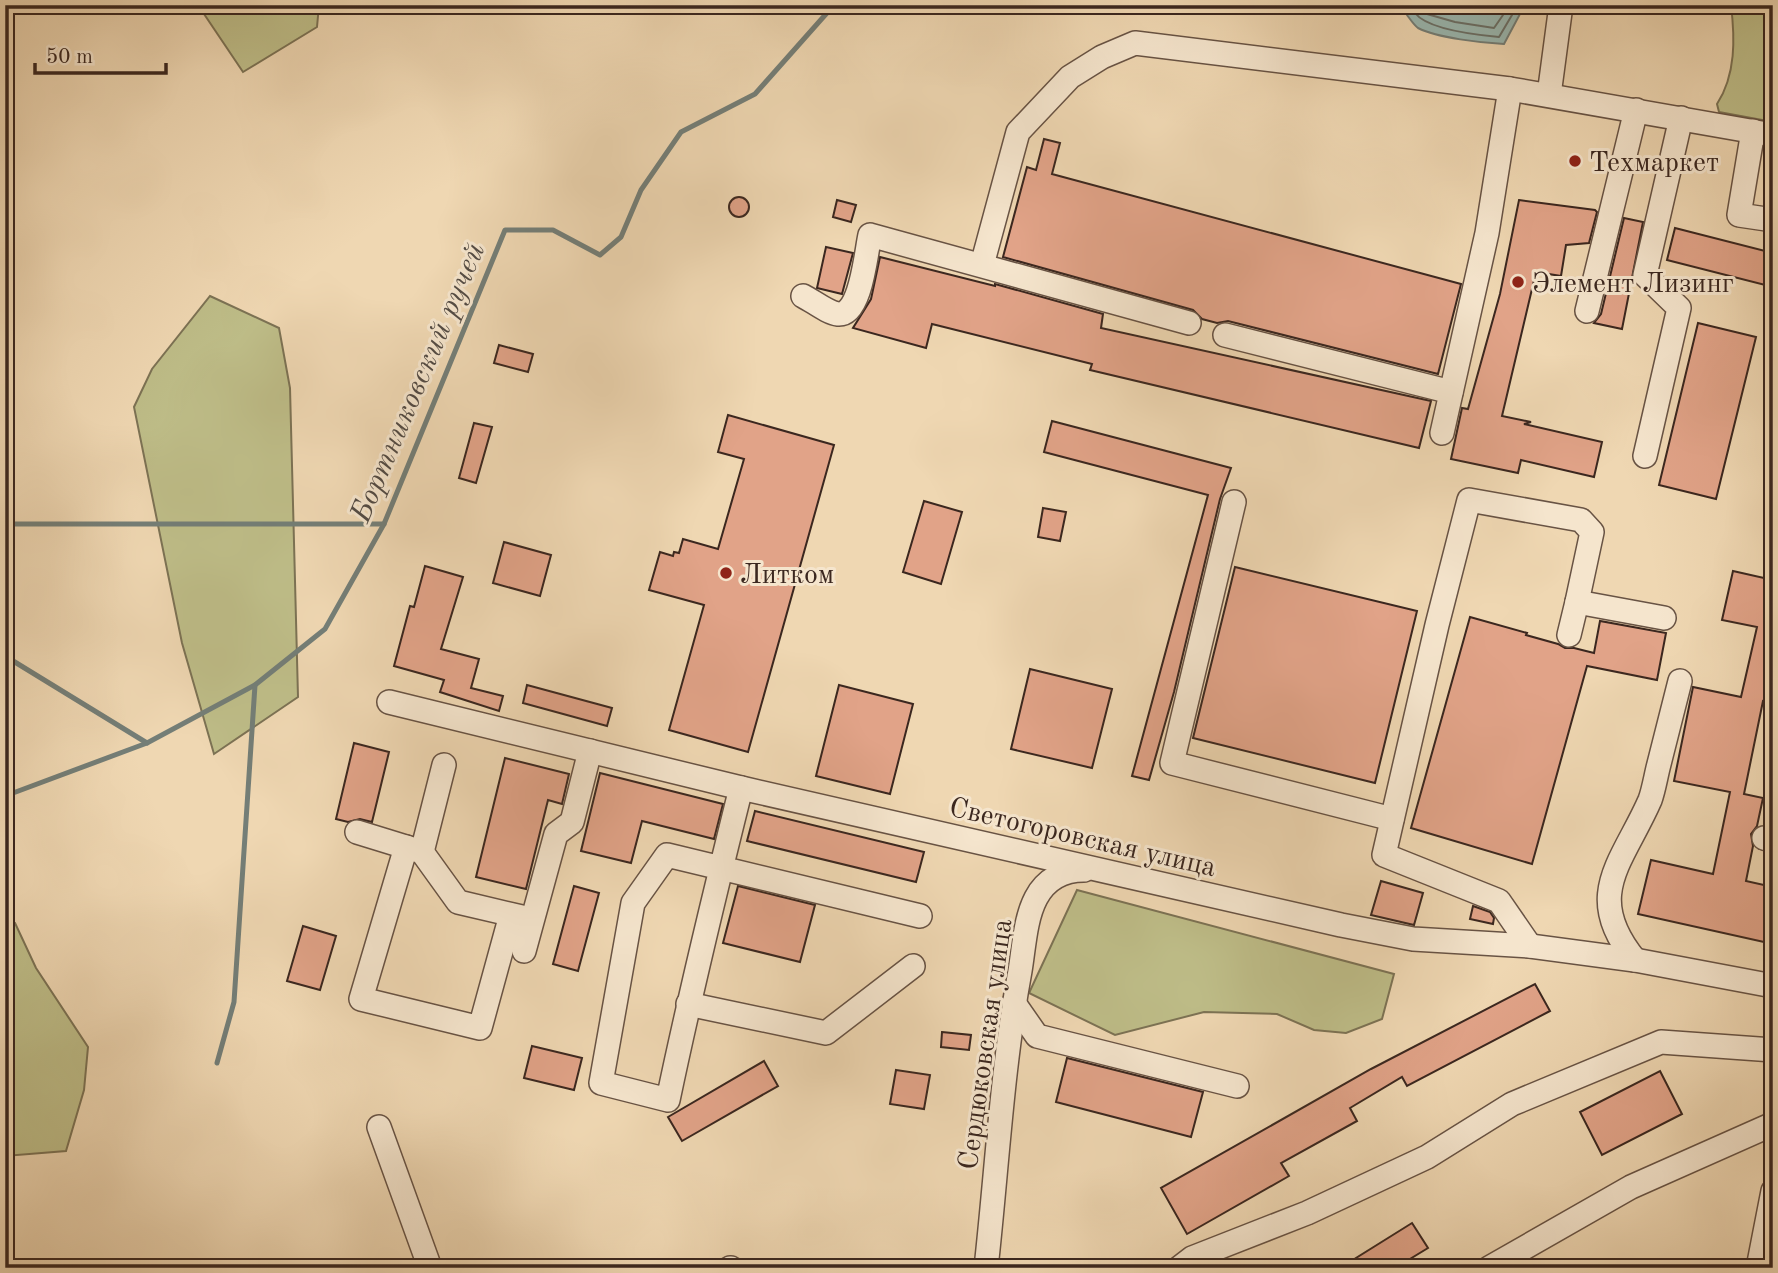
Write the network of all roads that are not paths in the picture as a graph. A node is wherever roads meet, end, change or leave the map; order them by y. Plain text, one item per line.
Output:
1 (1561, 5) edge
2 (1510, 89) junction
3 (1549, 95) junction
4 (1636, 110) junction
5 (1681, 118) junction
6 (1763, 133) edge
7 (1773, 220) edge
8 (982, 265) junction
9 (803, 296) dead end
10 (1587, 311) dead end
11 (1189, 323) dead end
12 (1225, 335) dead end
13 (1451, 392) junction
14 (1442, 432) dead end
15 (1644, 456) dead end
16 (1234, 502) dead end
17 (1577, 601) junction
18 (1664, 618) dead end
19 (1569, 635) dead end
20 (1680, 681) dead end
21 (388, 702) dead end
22 (590, 751) junction
23 (444, 765) dead end
24 (741, 788) junction
25 (1392, 819) junction
26 (357, 832) dead end
27 (414, 849) junction
28 (721, 868) junction
29 (1094, 870) junction
30 (920, 916) dead end
31 (522, 917) junction
32 (1530, 946) junction
33 (524, 951) dead end
34 (1634, 960) junction
35 (913, 966) dead end
36 (1773, 986) edge
37 (1014, 1003) junction
38 (688, 1004) junction
39 (1773, 1050) edge
40 (1237, 1086) dead end
41 (1773, 1124) edge
42 (379, 1127) dead end
43 (1773, 1191) edge
44 (430, 1268) edge
45 (986, 1268) edge
46 (1179, 1268) edge
47 (1489, 1268) edge
48 (1758, 1268) edge

1 - 3 street
2 - 3 street
2 - 8 street
2 - 13 street
3 - 4 street
4 - 5 street
4 - 10 street
5 - 6 street
5 - 15 street
6 - 7 street
8 - 9 street
8 - 11 street
12 - 13 street
13 - 14 street
16 - 25 street
17 - 18 street
17 - 19 street
17 - 25 street
20 - 34 street
21 - 22 street, Светогоровская улица
22 - 24 street, Светогоровская улица
22 - 31 street
23 - 27 street
24 - 28 street
24 - 29 street, Светогоровская улица
25 - 32 street
26 - 27 street
27 - 31 street
27 - 31 street
28 - 30 street
28 - 38 street
28 - 38 street
29 - 32 street, Светогоровская улица
29 - 37 street, Сердюковская улица
31 - 33 street
32 - 34 street, Светогоровская улица
34 - 36 street, Светогоровская улица
35 - 38 street
37 - 40 street
37 - 45 street, Сердюковская улица
39 - 46 street
41 - 47 street
42 - 44 street
43 - 48 street

